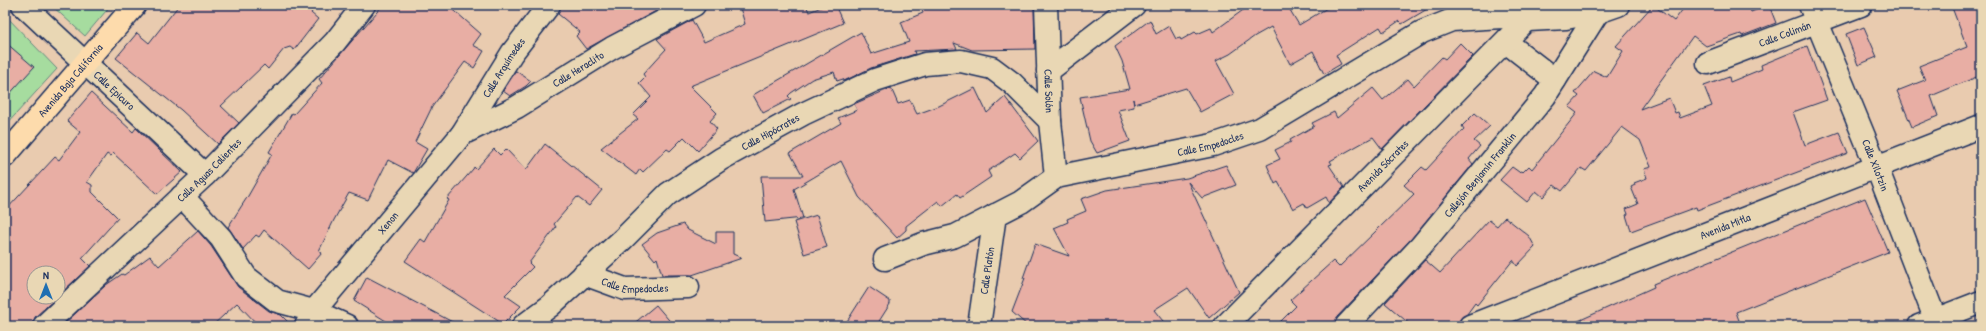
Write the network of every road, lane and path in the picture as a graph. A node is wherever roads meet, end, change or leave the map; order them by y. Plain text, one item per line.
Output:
1 (24, 5) edge
2 (135, 5) edge
3 (364, 5) edge
4 (550, 5) edge
5 (694, 5) edge
6 (1046, 5) edge
7 (1134, 5) edge
8 (1861, 5) edge
9 (1608, 8) edge
10 (1534, 13) edge
11 (1814, 14) edge
12 (1506, 42) junction
13 (86, 63) junction
14 (1708, 63) dead end
15 (1048, 71) junction
16 (1555, 80) junction
17 (1050, 121) junction
18 (1981, 126) edge
19 (462, 134) junction
20 (5, 156) edge
21 (1877, 168) junction
22 (205, 175) junction
23 (1056, 178) junction
24 (182, 196) junction
25 (995, 215) junction
26 (885, 259) dead end
27 (584, 274) junction
28 (688, 288) dead end
29 (1981, 302) edge
30 (310, 319) edge
31 (1931, 324) edge
32 (44, 326) edge
33 (347, 326) edge
34 (523, 326) edge
35 (979, 326) edge
36 (1225, 326) edge
37 (1346, 326) edge
38 (1470, 326) edge

1 - 13 street, Calle Epicuro
2 - 13 main road, Avenida Baja California
3 - 22 street, Calle Aguas Calientes
4 - 19 street, Calle Arquímedes
5 - 19 street, Calle Heraclito
6 - 15 street, Calle Solón
7 - 15 street
8 - 11 street, Calle Colimán
9 - 10 street, Calle Empedocles
9 - 16 street, Callejón Benjamín Franklin
10 - 12 street, Avenida Sócrates
10 - 23 street, Calle Empedocles
11 - 14 street, Calle Colimán
11 - 21 street, Calle Xilotzin
12 - 16 street
12 - 36 street, Avenida Sócrates
13 - 20 main road, Avenida Baja California
13 - 22 street, Calle Epicuro
15 - 17 street, Calle Solón
16 - 37 street, Callejón Benjamín Franklin
17 - 23 street, Calle Solón
17 - 27 street, Calle Hipócrates
18 - 21 street, Avenida Mitla
19 - 30 street, Xenon
21 - 31 street, Calle Xilotzin
21 - 38 street, Avenida Mitla
22 - 24 street, Calle Aguas Calientes
23 - 25 street, Calle Empedocles
24 - 30 street
24 - 32 street, Calle Aguas Calientes
25 - 26 street, Calle Empedocles
25 - 35 street, Calle Platón
27 - 28 street, Calle Empedocles
27 - 34 street, Calle Hipócrates
29 - 31 street
30 - 33 street

